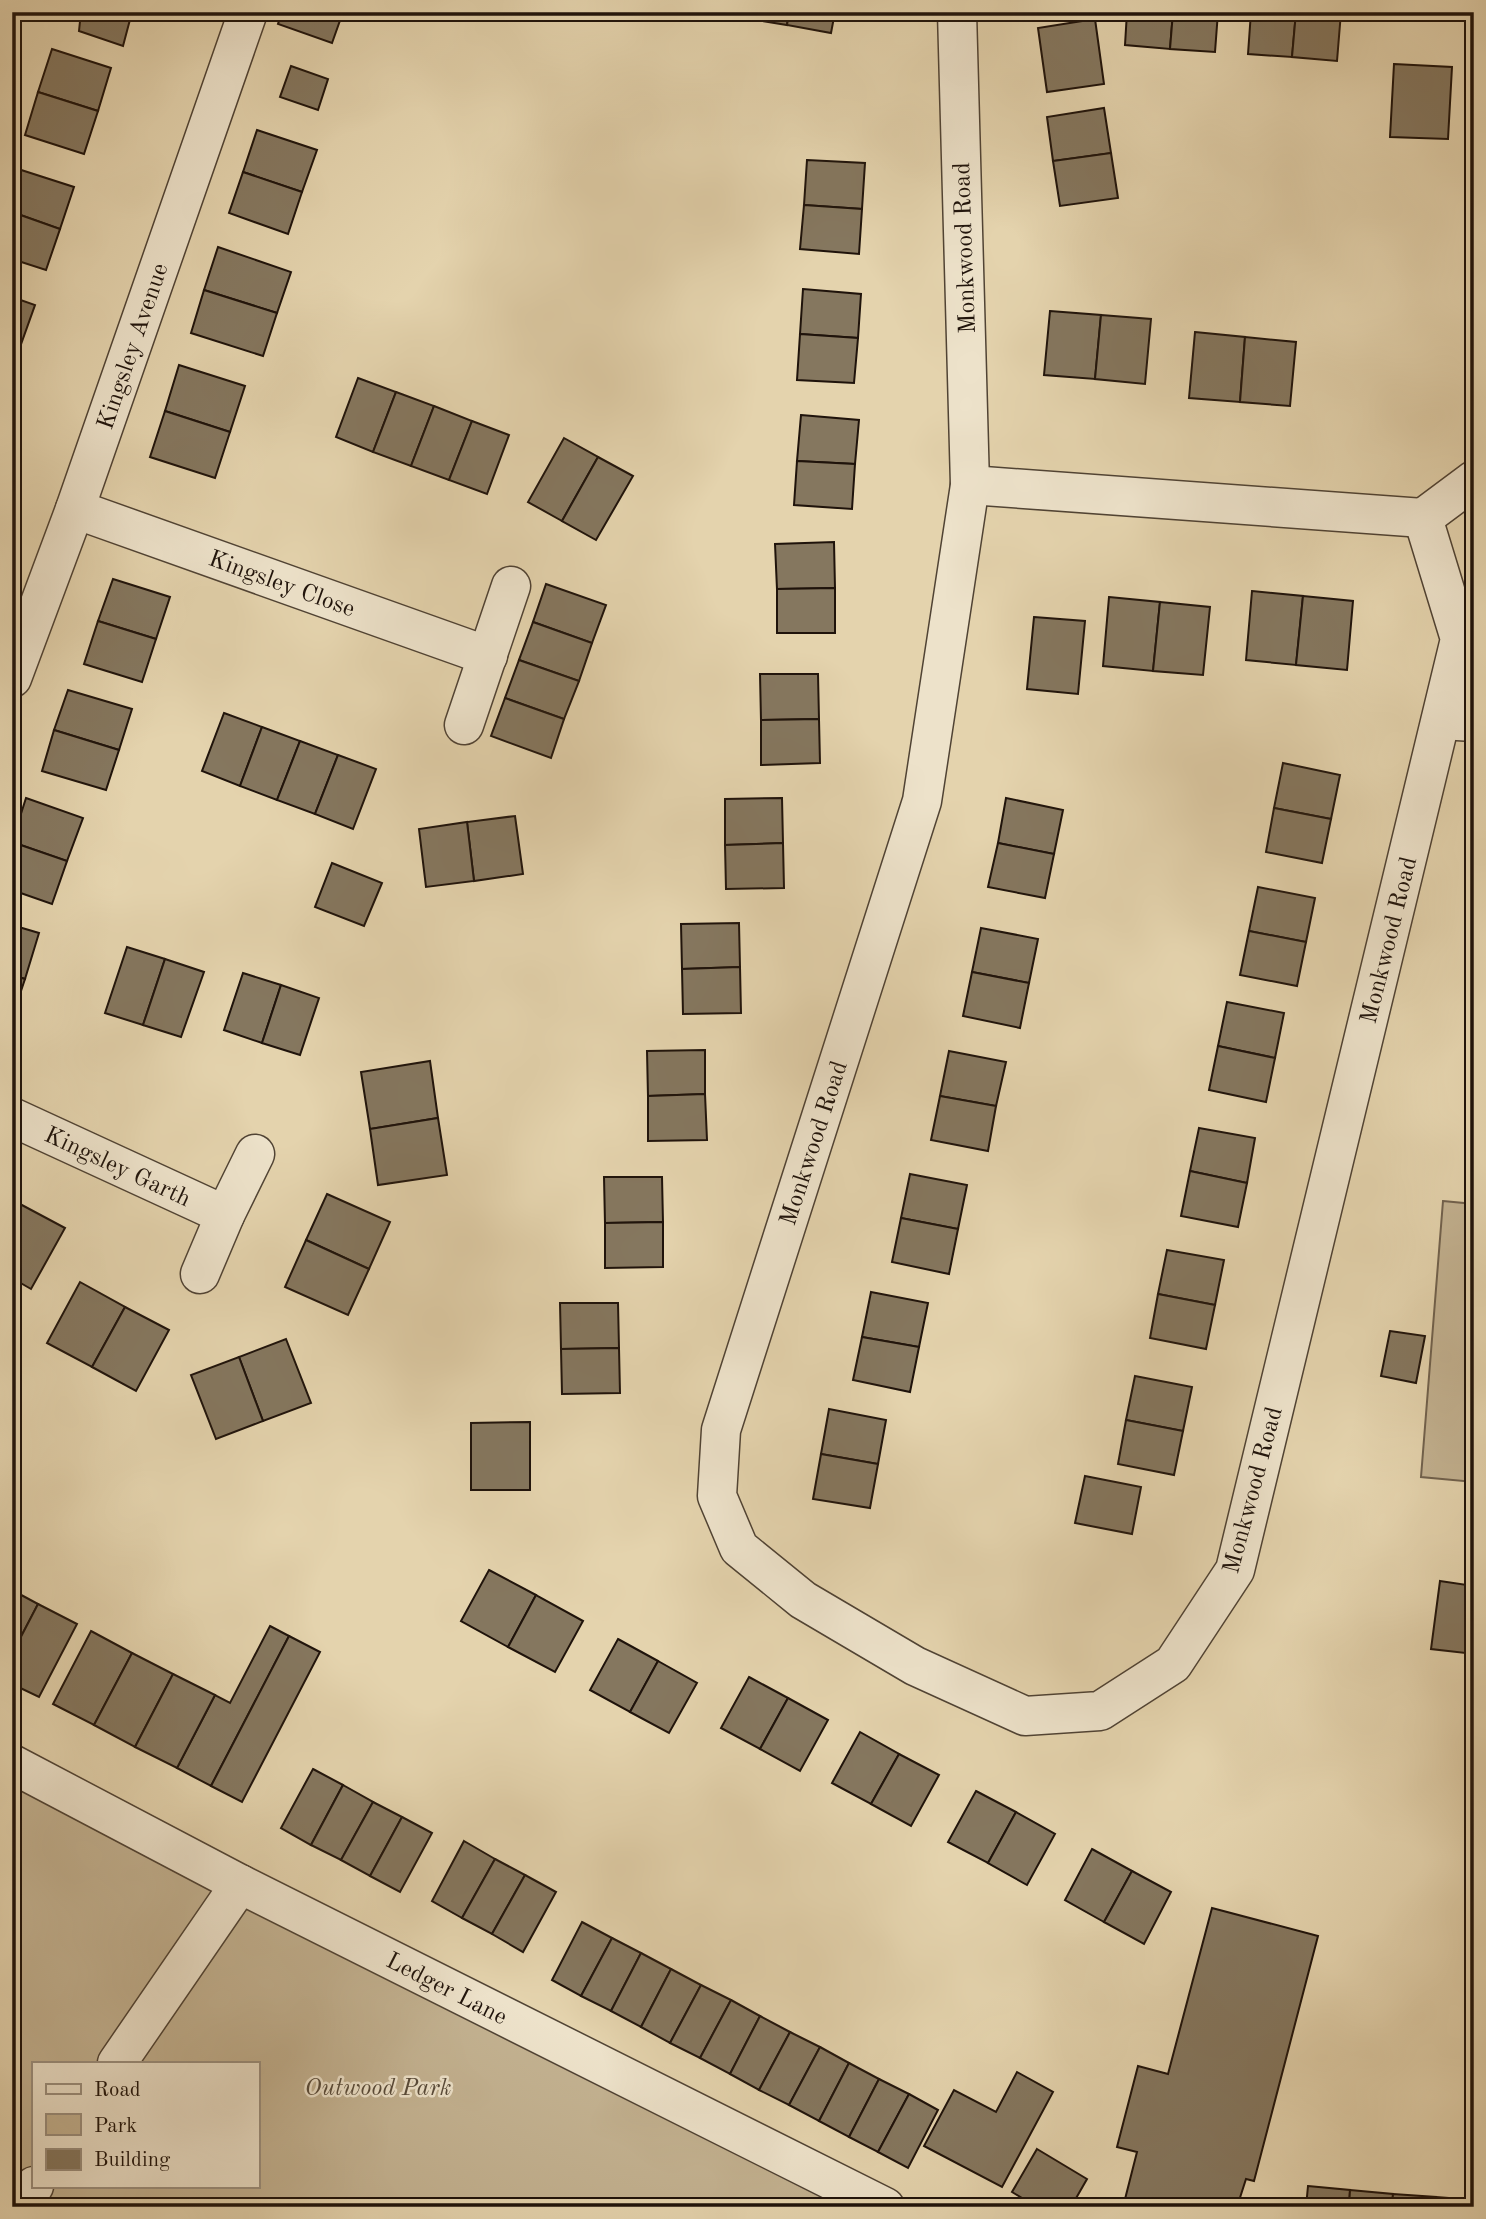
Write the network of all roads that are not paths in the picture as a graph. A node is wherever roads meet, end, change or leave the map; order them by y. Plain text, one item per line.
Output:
1 (248, 12) edge
2 (957, 12) edge
3 (1474, 480) edge
4 (970, 485) junction
5 (75, 509) junction
6 (1423, 518) junction
7 (511, 586) dead end
8 (488, 656) junction
9 (12, 678) edge
10 (1457, 721) edge
11 (464, 725) dead end
12 (12, 1117) edge
13 (255, 1154) dead end
14 (225, 1215) junction
15 (200, 1274) dead end
16 (12, 1764) edge
17 (240, 1884) junction
18 (118, 2062) edge
19 (33, 2188) edge
20 (20, 2207) edge
21 (885, 2207) edge

1 - 5 street, Kingsley Avenue
2 - 4 street, Monkwood Road
3 - 6 street
4 - 6 street
4 - 10 street, Monkwood Road
5 - 8 street, Kingsley Close
5 - 9 street, Kingsley Avenue
6 - 10 street, Monkwood Road
7 - 8 street
8 - 11 street
12 - 14 street, Kingsley Garth
13 - 14 street
14 - 15 street
16 - 17 street, Ledger Lane
17 - 18 street
17 - 21 street, Ledger Lane
19 - 20 street

